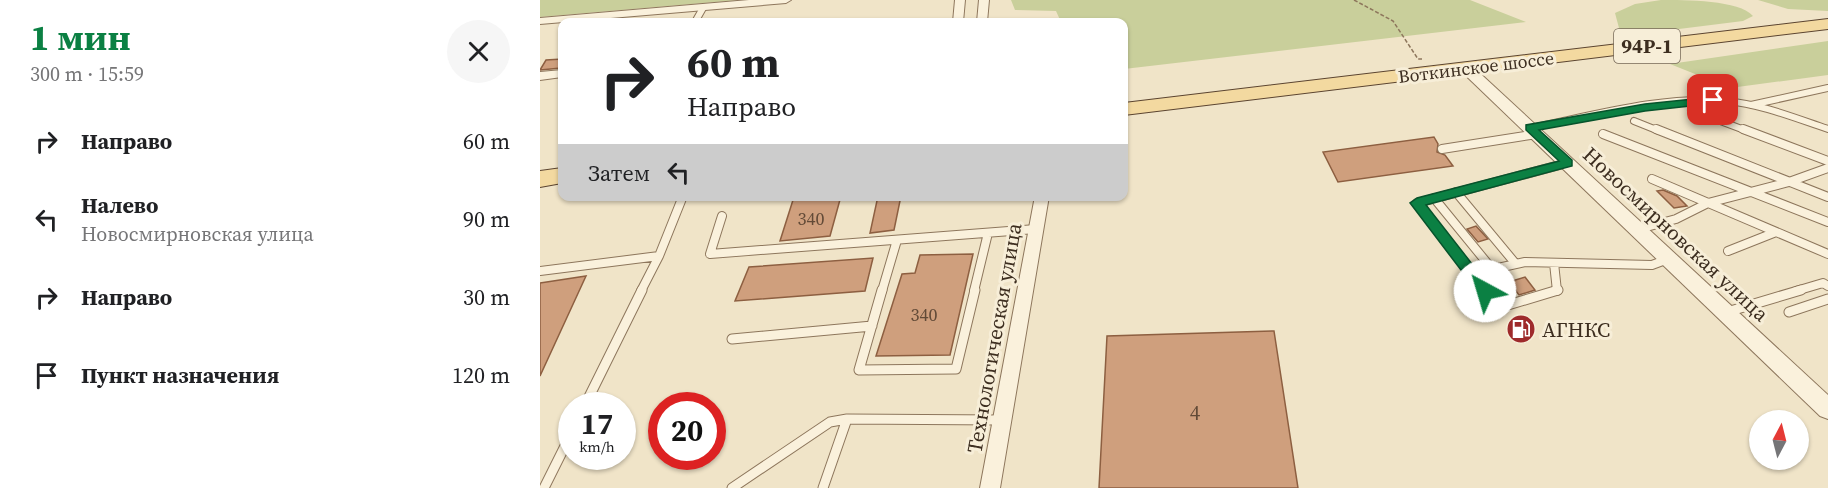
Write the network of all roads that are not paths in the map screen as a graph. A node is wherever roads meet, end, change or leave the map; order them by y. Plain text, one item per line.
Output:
1 (780, 0) edge
2 (960, 0) edge
3 (984, 0) edge
4 (703, 8) junction
5 (578, 18) edge
6 (697, 18) edge
7 (958, 18) edge
8 (982, 18) edge
9 (558, 20) edge
10 (540, 21) edge
11 (1828, 24) edge
12 (1466, 68) junction
13 (558, 74) edge
14 (540, 76) edge
15 (1828, 88) edge
16 (1750, 106) junction
17 (1128, 109) edge
18 (1691, 110) dead end
19 (1634, 121) dead end
20 (1828, 129) edge
21 (1533, 131) junction
22 (1602, 134) dead end
23 (1442, 149) dead end
24 (1828, 161) edge
25 (1568, 163) junction
26 (1828, 168) edge
27 (558, 177) edge
28 (540, 179) edge
29 (1652, 179) dead end
30 (1789, 182) junction
31 (1753, 191) junction
32 (1456, 192) junction
33 (1828, 197) edge
34 (1434, 198) junction
35 (681, 201) edge
36 (1041, 201) edge
37 (1708, 203) junction
38 (722, 216) dead end
39 (1828, 222) edge
40 (1036, 229) junction
41 (1640, 229) junction
42 (1776, 232) junction
43 (988, 233) junction
44 (897, 240) junction
45 (1728, 250) dead end
46 (1828, 254) edge
47 (659, 256) junction
48 (1670, 258) junction
49 (1515, 263) junction
50 (1554, 263) junction
51 (1492, 269) junction
52 (540, 271) edge
53 (1471, 274) junction
54 (1828, 286) edge
55 (1828, 299) edge
56 (1726, 312) junction
57 (1789, 312) dead end
58 (872, 326) junction
59 (732, 339) dead end
60 (591, 392) edge
61 (1828, 409) edge
62 (847, 419) junction
63 (1002, 420) junction
64 (558, 460) edge
65 (544, 488) edge
66 (732, 488) edge
67 (823, 488) edge
68 (990, 488) edge

1 - 4 street
2 - 7 street
3 - 8 street
4 - 5 street
4 - 6 lane
9 - 10 street
11 - 12 main road, Воткинское шоссе / 94Р-1
12 - 17 main road, Воткинское шоссе
12 - 21 street, Новосмирновская улица
13 - 14 street
15 - 16 lane
16 - 20 lane
16 - 21 lane
18 - 24 lane
19 - 30 lane
21 - 23 lane
21 - 25 street, Новосмирновская улица
22 - 31 lane
25 - 32 lane
25 - 41 street, Новосмирновская улица
26 - 30 lane
27 - 28 main road
29 - 37 lane
30 - 31 lane
30 - 33 lane
31 - 37 lane
31 - 39 lane
32 - 34 lane
32 - 49 lane
34 - 51 lane
34 - 53 lane
35 - 47 lane
36 - 40 street, Технологическая улица
37 - 41 lane
37 - 42 lane
38 - 44 lane
40 - 43 lane
40 - 63 street, Технологическая улица
41 - 48 street, Новосмирновская улица
42 - 45 lane
42 - 46 lane
43 - 44 lane
43 - 58 lane
44 - 58 lane
47 - 52 lane
47 - 60 lane
48 - 50 lane
48 - 56 street, Новосмирновская улица
49 - 50 lane
49 - 51 lane
50 - 53 lane
51 - 53 lane
54 - 56 lane
55 - 57 lane
56 - 61 street, Новосмирновская улица
58 - 59 lane
62 - 63 lane
62 - 66 lane
62 - 67 lane
63 - 68 street, Технологическая улица
64 - 65 lane

